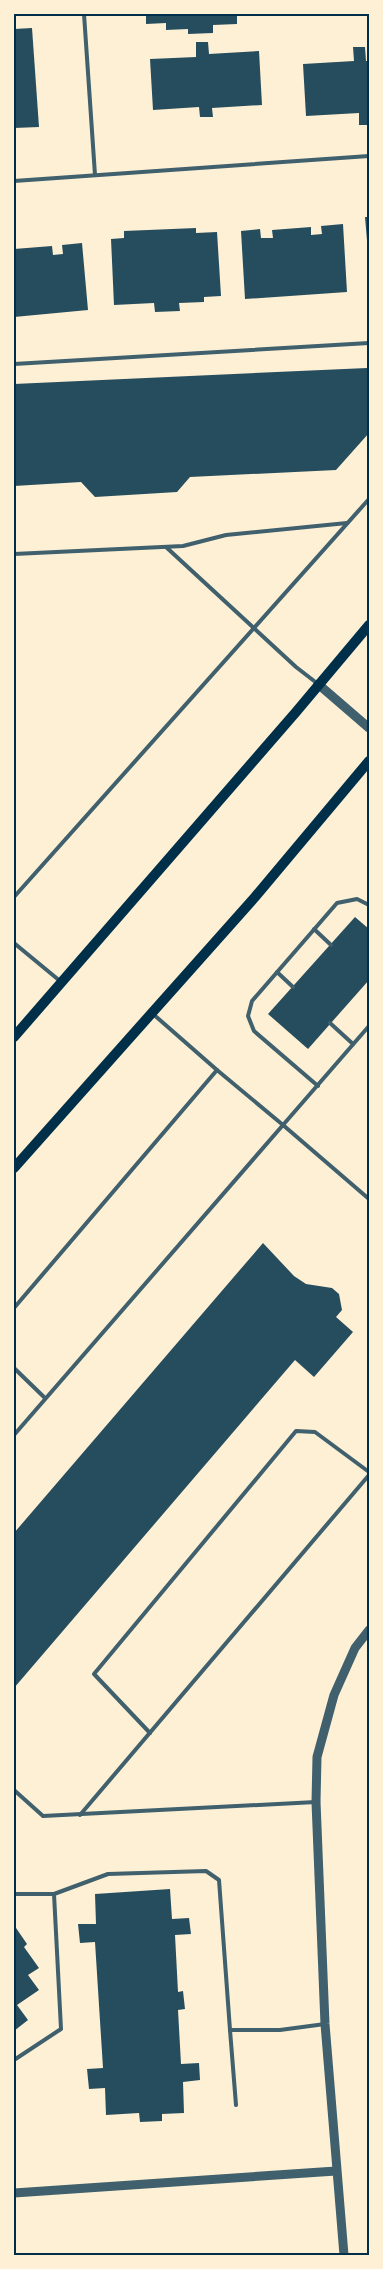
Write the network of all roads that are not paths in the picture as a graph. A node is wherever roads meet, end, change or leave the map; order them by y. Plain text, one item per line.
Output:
1 (84, 14) edge
2 (369, 156) edge
3 (95, 175) junction
4 (14, 181) edge
5 (369, 343) edge
6 (14, 364) edge
7 (369, 499) edge
8 (348, 523) junction
9 (166, 547) junction
10 (14, 554) edge
11 (369, 625) edge
12 (254, 629) junction
13 (318, 684) junction
14 (369, 728) edge
15 (369, 761) edge
16 (14, 897) edge
17 (369, 904) edge
18 (314, 929) junction
19 (14, 943) edge
20 (331, 945) dead end
21 (277, 972) junction
22 (62, 983) junction
23 (293, 987) dead end
24 (153, 1013) junction
25 (330, 1023) dead end
26 (369, 1026) edge
27 (14, 1037) edge
28 (353, 1044) junction
29 (216, 1070) junction
30 (318, 1086) junction
31 (282, 1125) junction
32 (14, 1168) edge
33 (369, 1199) edge
34 (14, 1308) edge
35 (14, 1368) edge
36 (45, 1398) junction
37 (14, 1435) edge
38 (369, 1473) edge
39 (369, 1630) edge
40 (150, 1733) junction
41 (14, 1790) edge
42 (316, 1802) junction
43 (80, 1815) junction
44 (14, 1894) edge
45 (54, 1894) junction
46 (325, 2024) junction
47 (230, 2030) junction
48 (14, 2060) edge
49 (236, 2105) dead end
50 (336, 2170) junction
51 (14, 2193) edge
52 (344, 2255) edge

1 - 3 lane
2 - 3 lane
3 - 4 lane
5 - 6 lane
7 - 8 lane
8 - 9 lane
8 - 12 lane
9 - 10 lane
9 - 12 lane
11 - 13 main road
12 - 13 lane
12 - 16 lane
13 - 14 street
13 - 22 main road
15 - 24 main road
17 - 18 lane
18 - 20 lane
18 - 21 lane
19 - 22 lane
21 - 23 lane
21 - 30 lane
22 - 27 main road
24 - 29 lane
24 - 32 main road
25 - 28 lane
26 - 28 lane
28 - 30 lane
29 - 31 lane
29 - 34 lane
30 - 31 lane
31 - 33 lane
31 - 36 lane
35 - 36 lane
36 - 37 lane
38 - 40 lane
38 - 40 lane
39 - 42 street
40 - 43 lane
41 - 43 lane
42 - 43 lane
42 - 46 street
44 - 45 lane
45 - 47 lane
45 - 48 lane
46 - 47 lane
46 - 50 street
47 - 49 lane
50 - 51 street
50 - 52 street

